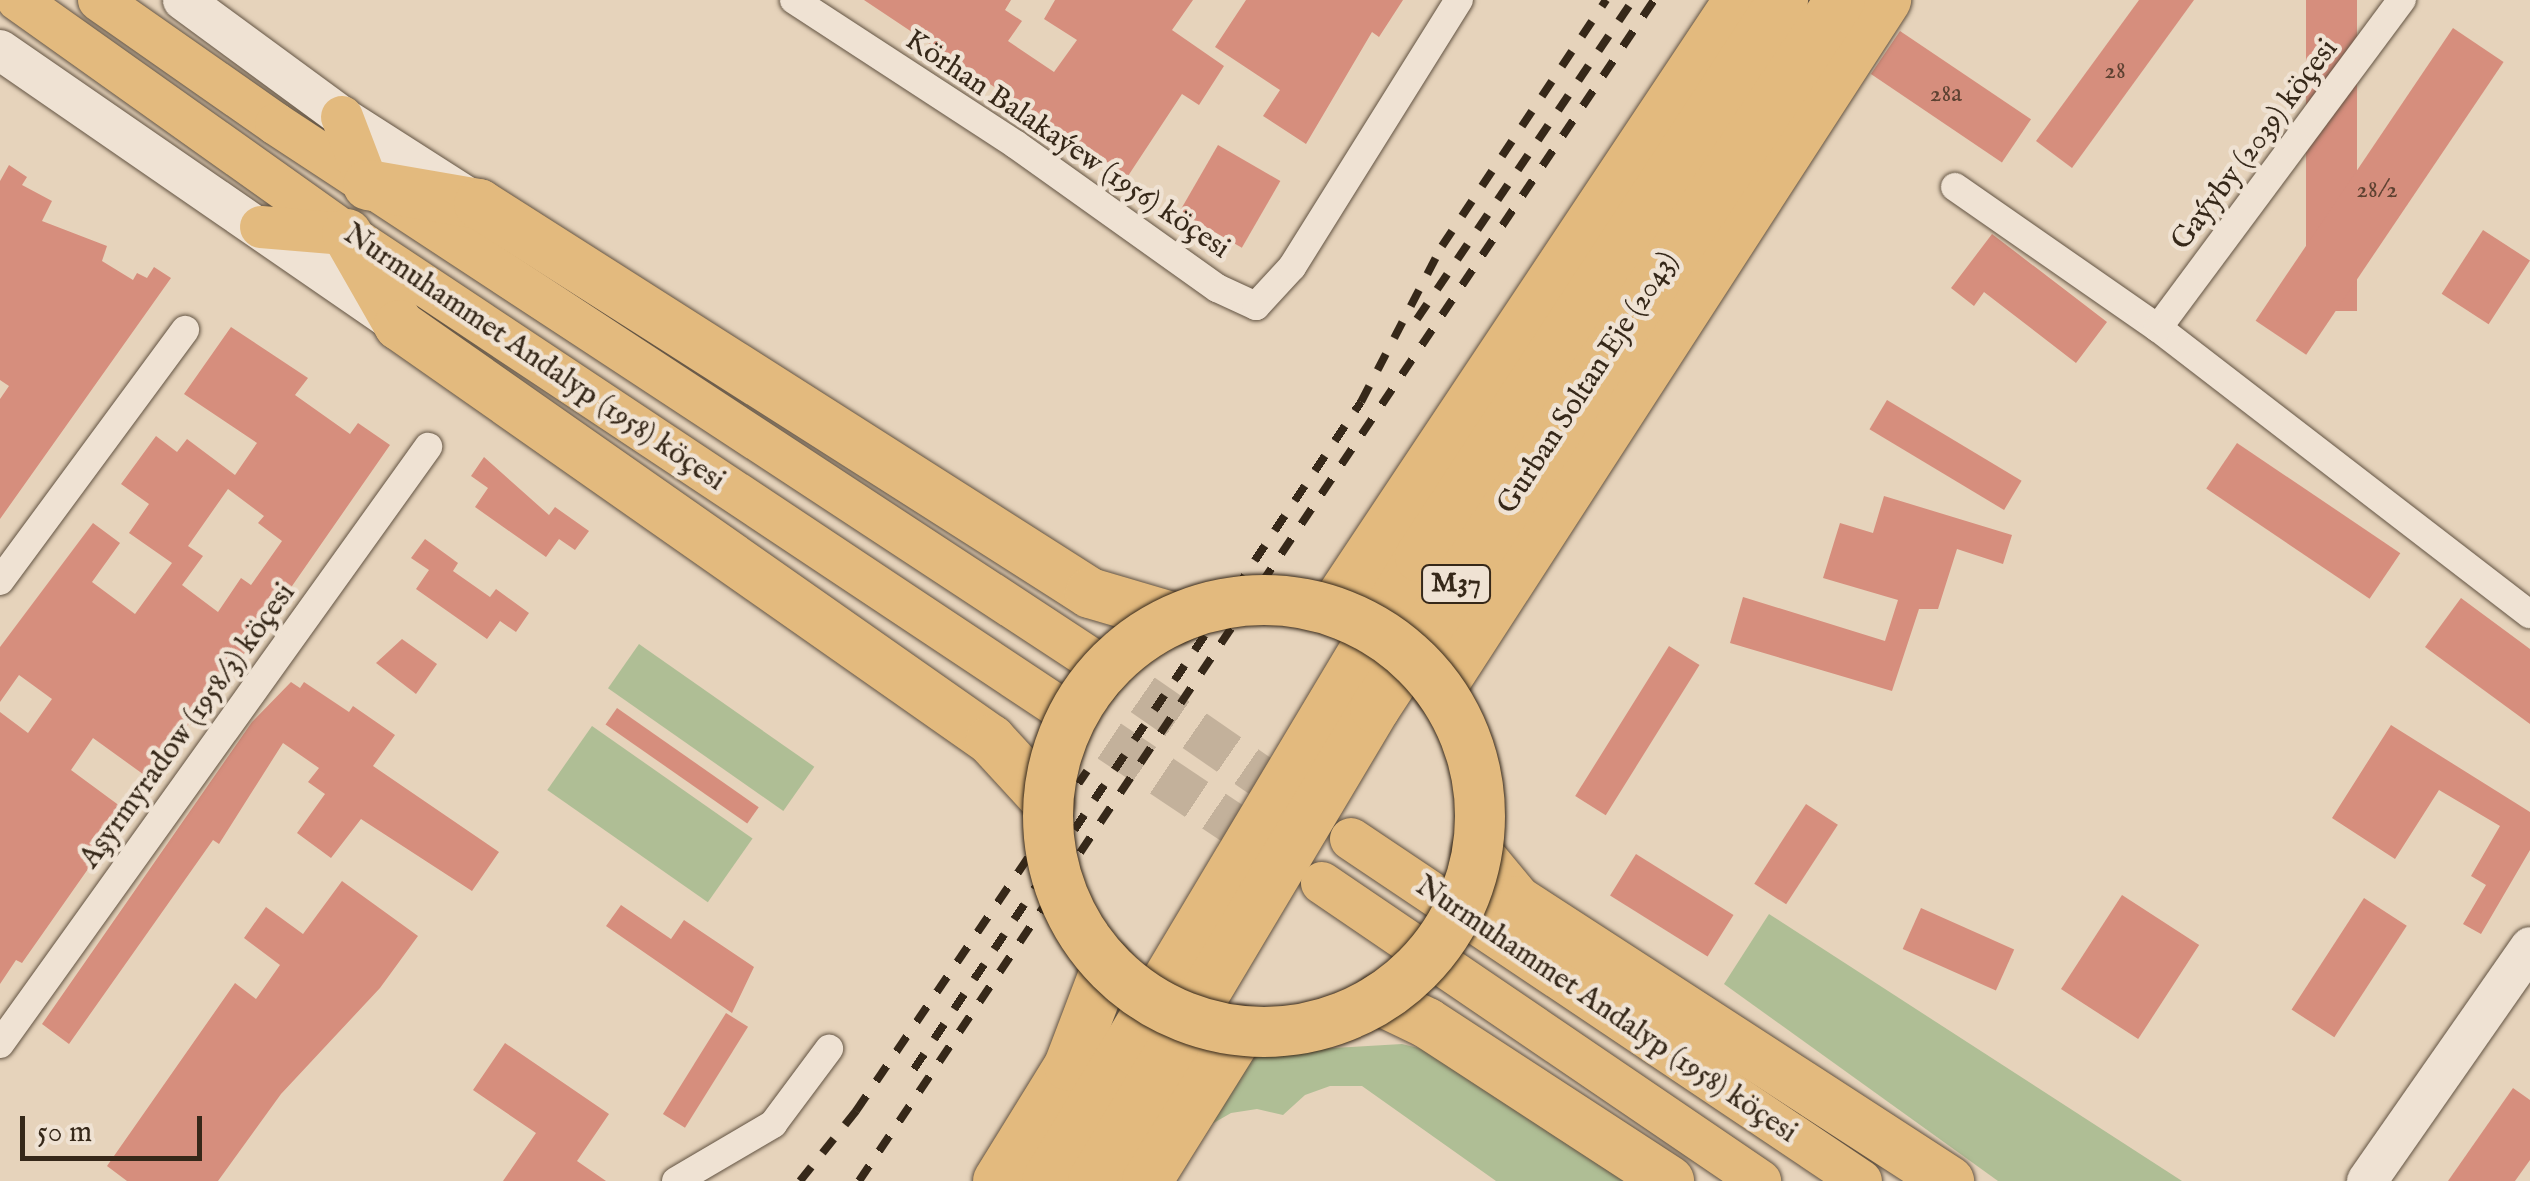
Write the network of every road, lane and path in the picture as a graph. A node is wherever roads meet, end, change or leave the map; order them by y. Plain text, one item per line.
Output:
1 (18, 0) edge
2 (99, 0) edge
3 (183, 0) edge
4 (794, 0) edge
5 (1739, 0) edge
6 (1783, 0) edge
7 (1840, 0) edge
8 (1886, 0) edge
9 (2402, 0) edge
10 (1449, 4) edge
11 (0, 50) edge
12 (342, 117) junction
13 (368, 185) junction
14 (1954, 187) dead end
15 (479, 204) junction
16 (261, 227) junction
17 (347, 234) junction
18 (399, 326) junction
19 (2158, 328) junction
20 (185, 330) dead end
21 (428, 447) dead end
22 (0, 581) edge
23 (1334, 608) junction
24 (2530, 614) edge
25 (1175, 618) junction
26 (1091, 659) tunnel mouth
27 (1440, 689) junction
28 (1057, 706) tunnel mouth
29 (1048, 802) junction
30 (1351, 839) dead end
31 (1477, 854) junction
32 (1322, 883) dead end
33 (2530, 947) edge
34 (1107, 966) junction
35 (1379, 1000) junction
36 (1240, 1032) junction
37 (0, 1044) edge
38 (829, 1049) dead end
39 (676, 1181) edge
40 (998, 1181) edge
41 (1048, 1181) edge
42 (1093, 1181) edge
43 (1147, 1181) edge
44 (1668, 1181) edge
45 (1760, 1181) edge
46 (1861, 1181) edge
47 (1949, 1181) edge
48 (2367, 1181) edge

1 - 17 main road, Nurmuhammet Andalyp (1958) köçesi
2 - 13 main road, Nurmuhammet Andalyp (1958) köçesi
3 - 12 street
4 - 10 street, Körhan Balakaýew (1956) köçesi
5 - 23 highway
6 - 41 highway, Gurban Soltan Eje (2043) / M37
7 - 42 highway, Gurban Soltan Eje (2043) / M37
8 - 27 highway
9 - 19 street, Gaýyby (2039) köçesi
11 - 16 street
12 - 13 main road
12 - 15 street
13 - 15 highway
13 - 26 main road, Nurmuhammet Andalyp (1958) köçesi
14 - 19 street
15 - 25 highway
16 - 17 main road
16 - 18 street
17 - 18 highway
17 - 28 main road, Nurmuhammet Andalyp (1958) köçesi
18 - 29 highway
19 - 24 street
20 - 22 street
21 - 37 street, Aşyrmyradow (1958/3) köçesi
23 - 25 highway, bridge
23 - 27 highway, bridge
25 - 29 highway, bridge
27 - 31 highway, bridge
29 - 34 highway, bridge
30 - 46 main road, Nurmuhammet Andalyp (1958) köçesi
31 - 35 highway, bridge
31 - 47 highway
32 - 45 main road, Nurmuhammet Andalyp (1958) köçesi
33 - 48 street
34 - 36 highway, bridge
34 - 40 highway
35 - 36 highway, bridge
35 - 44 highway
36 - 43 highway
38 - 39 street

